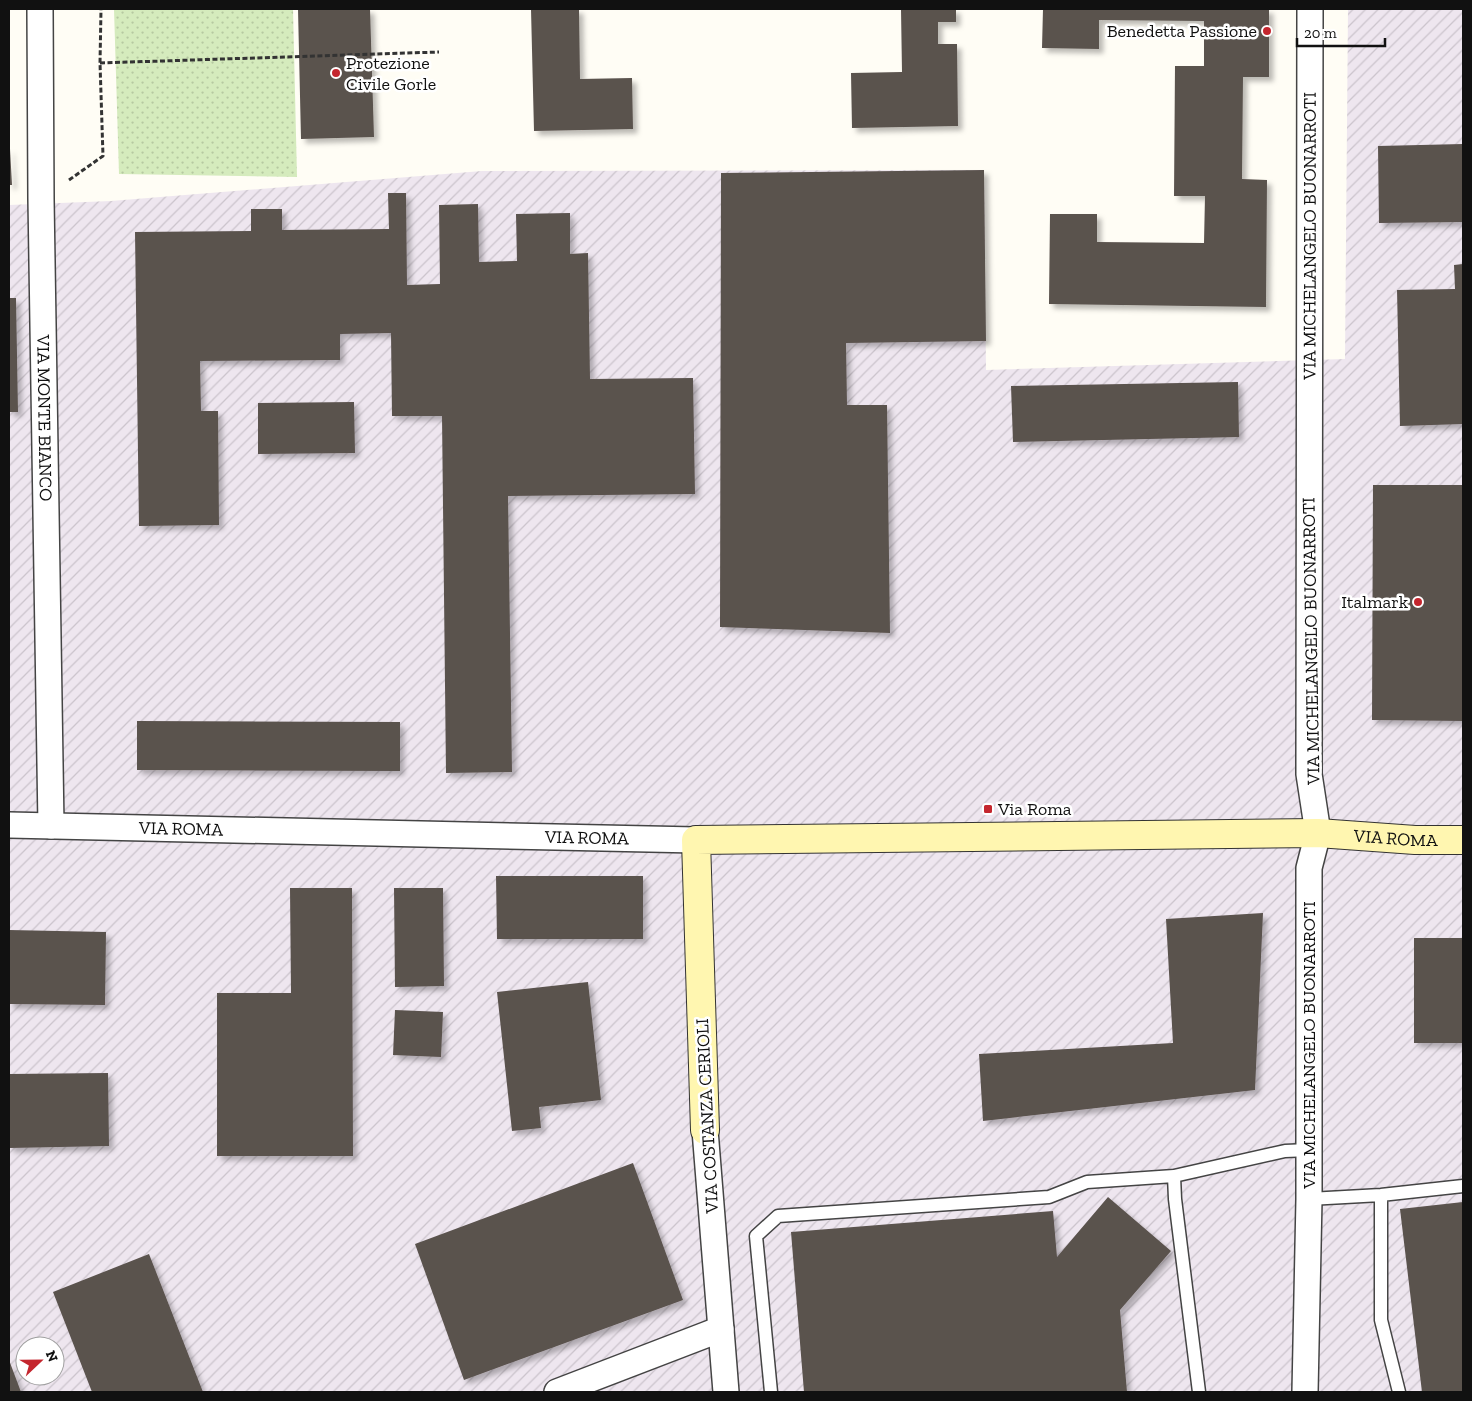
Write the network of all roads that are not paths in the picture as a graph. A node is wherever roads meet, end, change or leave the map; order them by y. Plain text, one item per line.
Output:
1 (40, 9) edge
2 (1310, 9) edge
3 (9, 825) edge
4 (51, 826) junction
5 (1318, 833) junction
6 (696, 840) junction
7 (1463, 840) edge
8 (705, 1130) joint
9 (1310, 1150) junction
10 (1174, 1176) junction
11 (1463, 1186) edge
12 (1381, 1195) junction
13 (1310, 1199) junction
14 (721, 1329) junction
15 (557, 1392) edge
16 (726, 1392) edge
17 (771, 1392) edge
18 (1199, 1392) edge
19 (1305, 1392) edge
20 (1399, 1392) edge

1 - 4 street, VIA MONTE BIANCO
2 - 5 street, VIA MICHELANGELO BUONARROTI
3 - 4 street, VIA ROMA
4 - 6 street, VIA ROMA
5 - 6 street, VIA ROMA
5 - 7 street, VIA ROMA
5 - 9 street, VIA MICHELANGELO BUONARROTI
6 - 8 street, VIA COSTANZA CERIOLI
8 - 14 street, VIA COSTANZA CERIOLI
9 - 10 lane
9 - 13 street, VIA MICHELANGELO BUONARROTI
10 - 17 lane
10 - 18 lane
11 - 12 lane
12 - 13 lane
12 - 20 lane
13 - 19 street, VIA MICHELANGELO BUONARROTI
14 - 15 street
14 - 16 street, VIA COSTANZA CERIOLI

